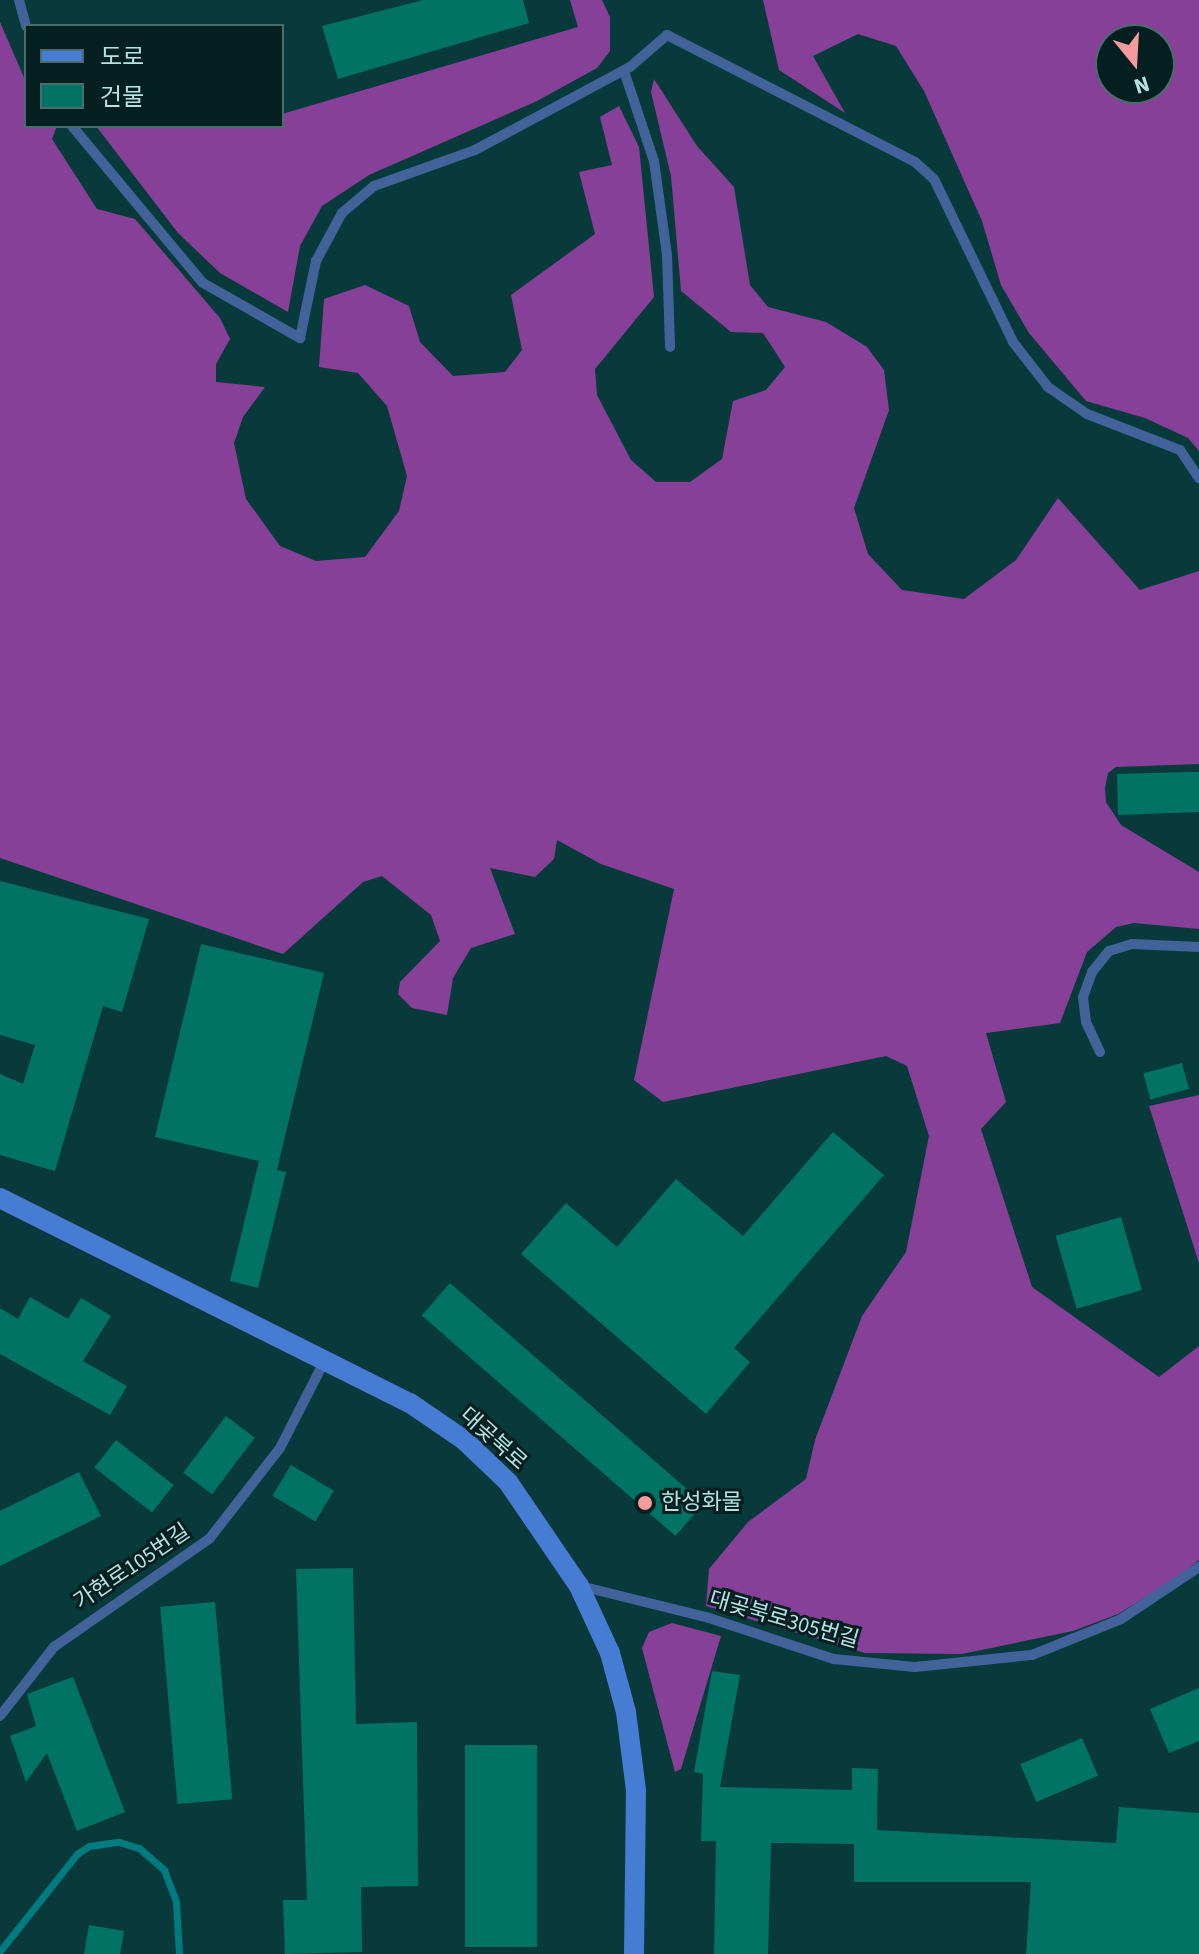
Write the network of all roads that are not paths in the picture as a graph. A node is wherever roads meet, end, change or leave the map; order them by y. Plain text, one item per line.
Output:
1 (19, 0) edge
2 (25, 24) edge
3 (624, 71) junction
4 (74, 128) edge
5 (670, 347) dead end
6 (1199, 478) edge
7 (1199, 947) edge
8 (1100, 1052) dead end
9 (0, 1198) edge
10 (325, 1360) junction
11 (1199, 1567) edge
12 (579, 1586) junction
13 (0, 1716) edge
14 (634, 1954) edge

1 - 2 lane
3 - 4 lane
3 - 5 lane
3 - 6 lane
7 - 8 lane
9 - 10 street, 대곶북로
10 - 12 street, 대곶북로
10 - 13 lane, 가현로105번길
11 - 12 lane, 대곶북로305번길
12 - 14 street, 대곶북로

